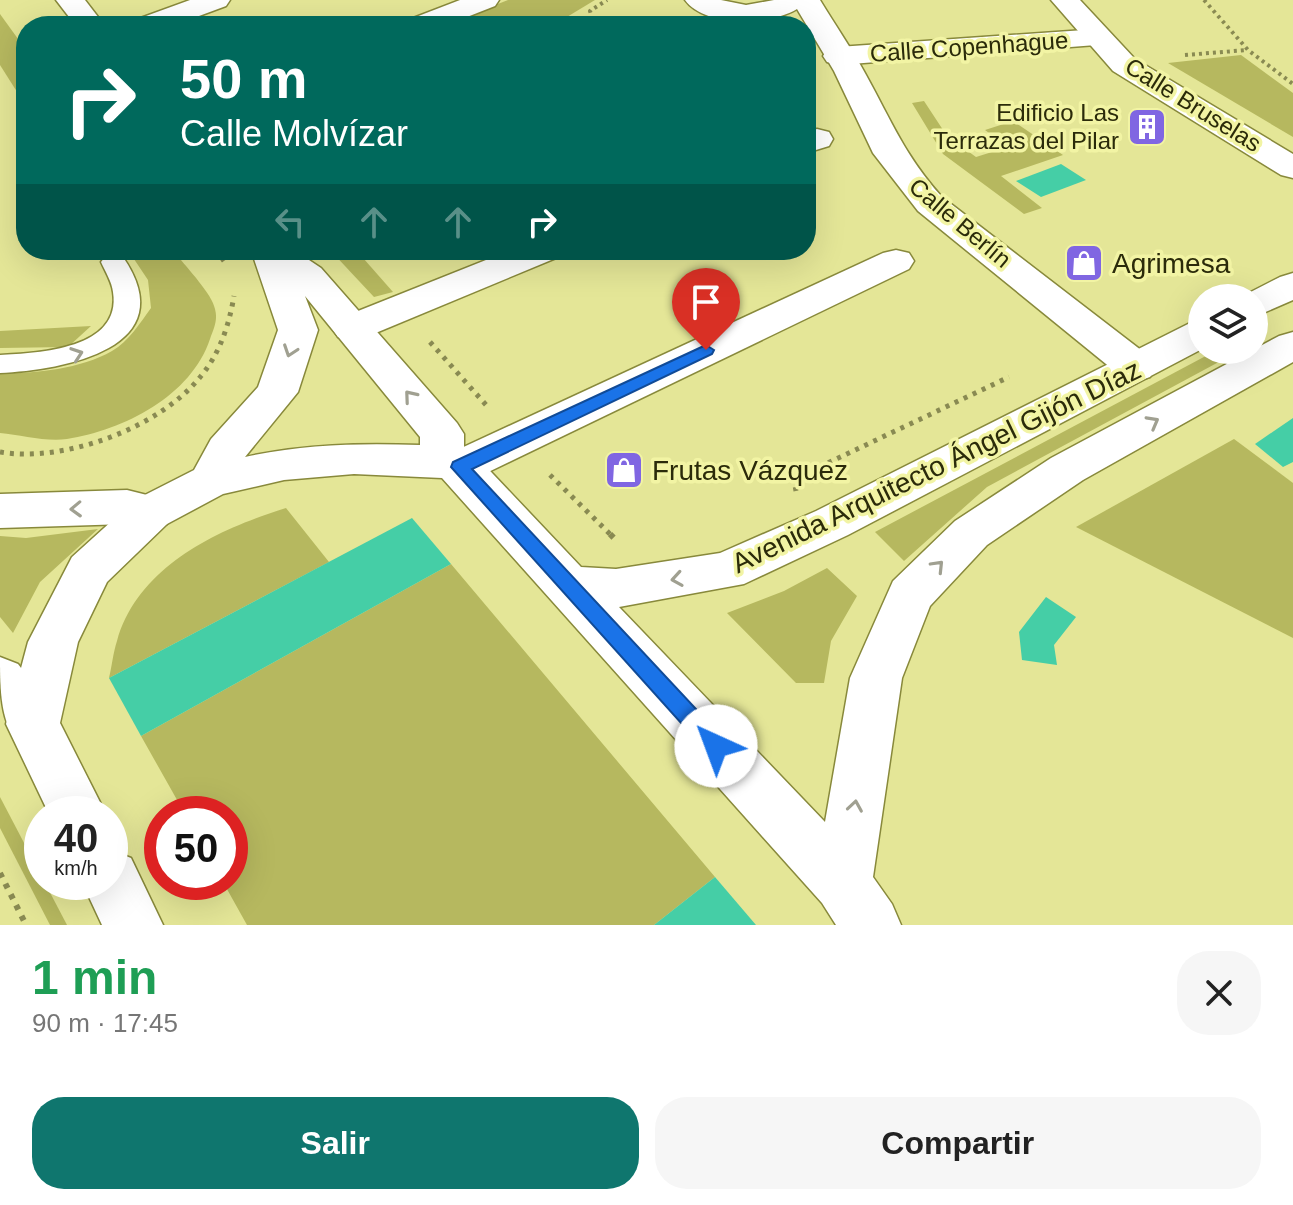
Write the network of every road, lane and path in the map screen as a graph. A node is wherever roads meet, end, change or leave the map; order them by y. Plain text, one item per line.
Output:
1 (70, 0) edge
2 (216, 0) edge
3 (485, 0) edge
4 (607, 0) edge
5 (793, 0) edge
6 (1065, 0) edge
7 (1204, 0) edge
8 (705, 4) edge
9 (83, 16) edge
10 (172, 16) edge
11 (444, 16) edge
12 (592, 16) edge
13 (730, 16) edge
14 (816, 18) edge
15 (1099, 38) junction
16 (1248, 50) junction
17 (838, 56) junction
18 (1173, 56) dead end
19 (816, 57) edge
20 (1293, 84) edge
21 (866, 113) junction
22 (1293, 168) edge
23 (224, 260) edge
24 (273, 260) edge
25 (284, 260) edge
26 (518, 260) edge
27 (896, 261) dead end
28 (114, 262) dead end
29 (228, 266) dead end
30 (1293, 285) edge
31 (235, 289) dead end
32 (1268, 298) edge
33 (352, 328) junction
34 (1188, 340) edge
35 (1293, 345) edge
36 (0, 364) edge
37 (1136, 367) junction
38 (0, 452) edge
39 (451, 464) junction
40 (211, 481) junction
41 (0, 511) edge
42 (151, 512) junction
43 (568, 585) junction
44 (0, 679) edge
45 (33, 724) junction
46 (69, 796) edge
47 (0, 873) edge
48 (121, 900) edge
49 (857, 904) edge
50 (26, 925) edge
51 (133, 925) edge

1 - 9 main road
2 - 10 main road
3 - 11 main road
4 - 12 path
5 - 8 main road
6 - 15 main road, Calle Bruselas
7 - 16 path
8 - 13 main road
14 - 17 main road, Calle Berlín
15 - 17 main road, Calle Copenhague
15 - 22 main road, Calle Bruselas
16 - 18 path
16 - 20 path
17 - 21 main road, Calle Berlín
19 - 21 main road
21 - 37 main road, Calle Berlín
23 - 29 path
24 -> 40 main road
25 - 33 main road
26 - 33 main road
27 - 39 main road
36 -> 28 lane
30 - 32 main road
31 - 38 path
39 -> 33 main road
34 - 37 main road, Avenida Arquitecto Ángel Gijón Díaz
49 -> 35 main road, Avenida Arquitecto Ángel Gijón Díaz
37 -> 43 main road, Avenida Arquitecto Ángel Gijón Díaz
39 - 40 main road
39 - 43 main road
40 - 42 main road
42 -> 41 main road
42 - 45 main road
43 - 49 main road
44 - 45 main road
45 - 46 main road
47 - 50 path
48 - 51 main road

